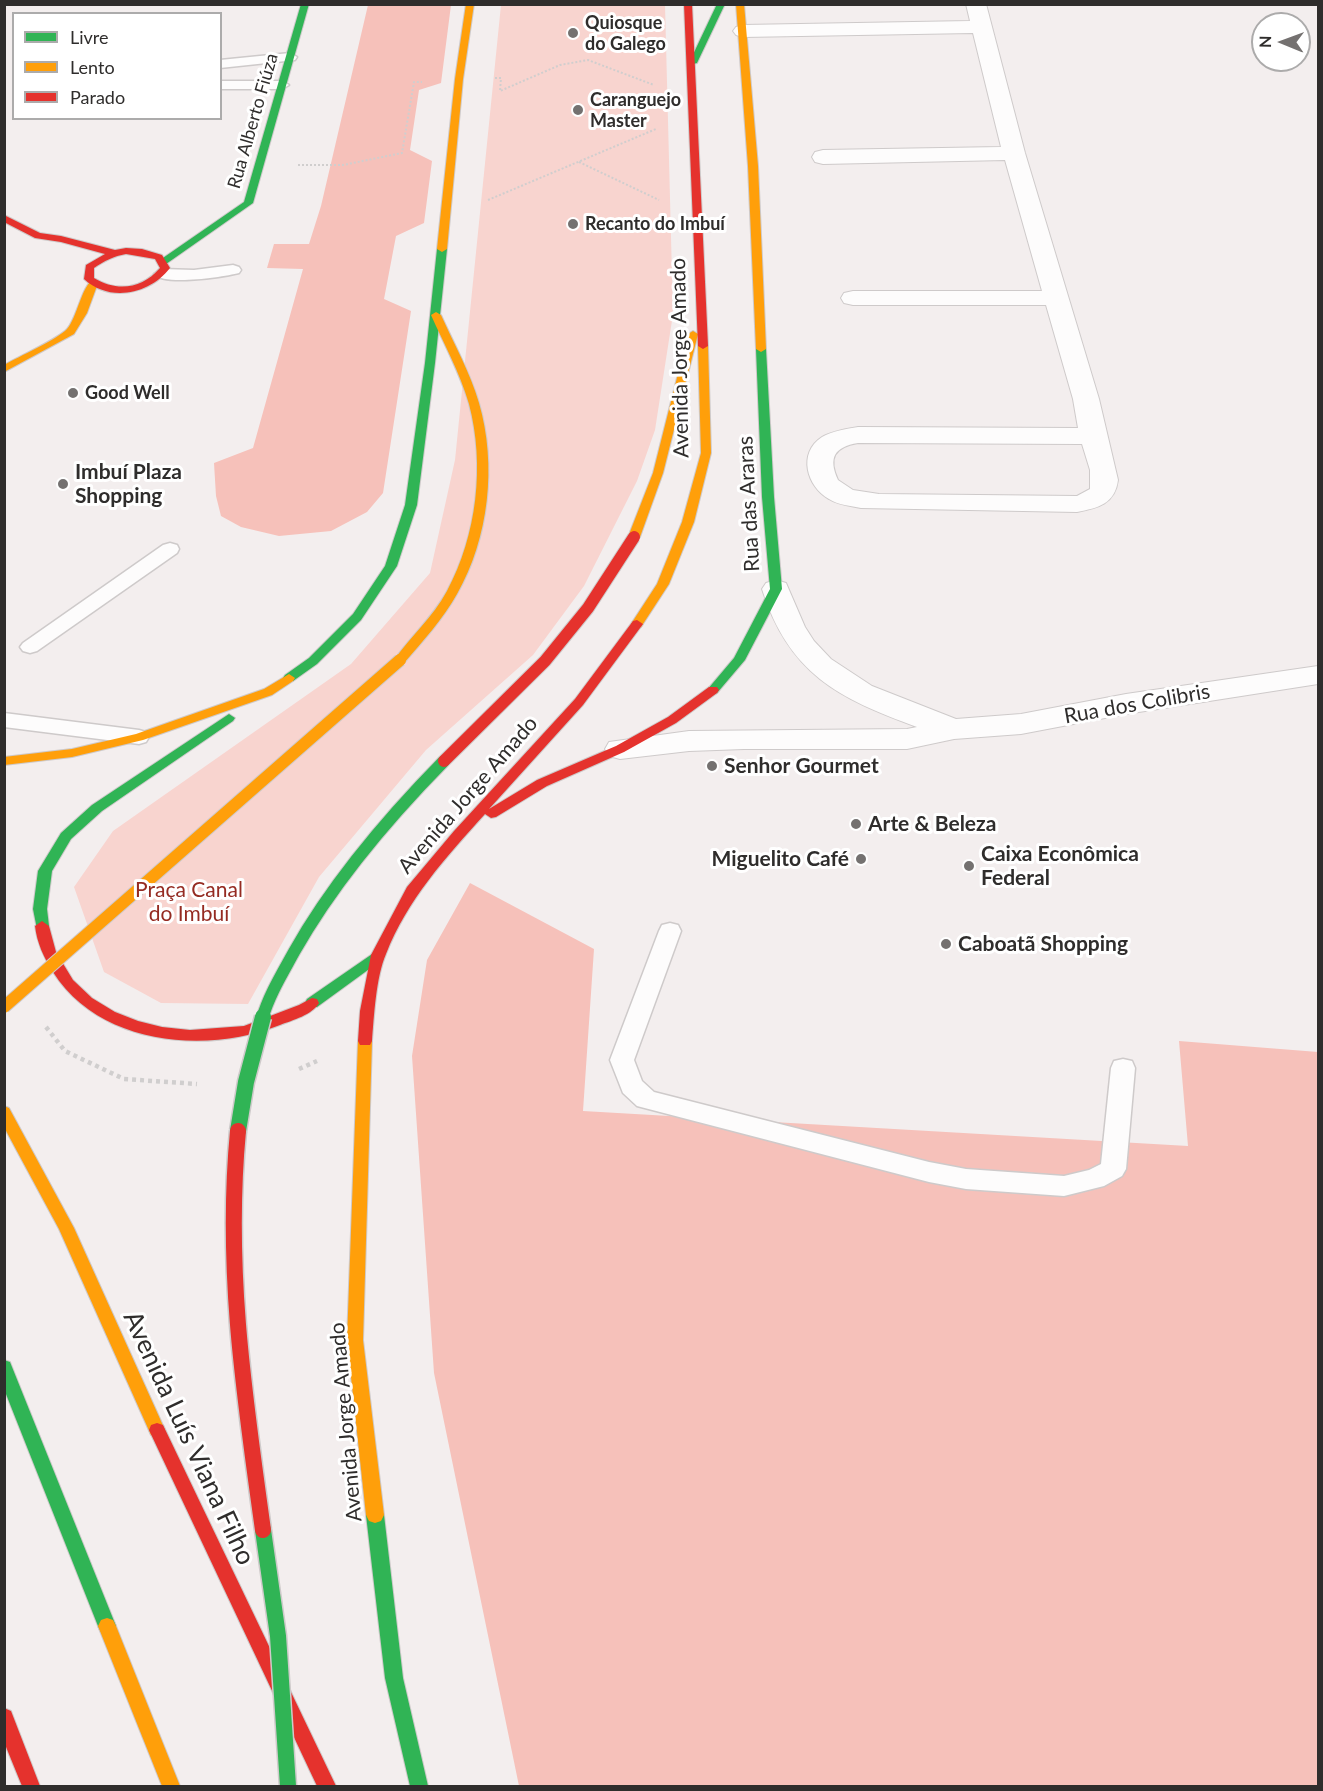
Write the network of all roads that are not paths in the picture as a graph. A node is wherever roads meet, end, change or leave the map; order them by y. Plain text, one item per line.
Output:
1 (305, 4) edge
2 (470, 4) edge
3 (688, 4) edge
4 (721, 4) edge
5 (740, 4) edge
6 (976, 4) edge
7 (982, 27) junction
8 (743, 31) junction
9 (290, 57) junction
10 (222, 64) edge
11 (691, 68) junction
12 (222, 84) edge
13 (282, 85) junction
14 (1014, 153) junction
15 (823, 158) dead end
16 (4, 218) edge
17 (209, 228) junction
18 (38, 236) junction
19 (174, 239) dead end
20 (159, 243) dead end
21 (131, 251) junction
22 (48, 252) dead end
23 (114, 253) junction
24 (163, 268) junction
25 (233, 270) dead end
26 (85, 276) junction
27 (702, 296) junction
28 (853, 298) dead end
29 (1057, 298) junction
30 (434, 311) junction
31 (4, 369) edge
32 (1093, 436) junction
33 (170, 549) dead end
34 (776, 588) junction
35 (30, 647) dead end
36 (1318, 675) edge
37 (268, 692) junction
38 (4, 720) edge
39 (954, 729) junction
40 (139, 737) junction
41 (620, 749) junction
42 (4, 761) edge
43 (459, 834) junction
44 (670, 931) dead end
45 (378, 955) junction
46 (4, 1006) edge
47 (1122, 1068) dead end
48 (4, 1112) edge
49 (4, 1367) edge
50 (4, 1717) edge
51 (31, 1786) edge
52 (171, 1786) edge
53 (288, 1786) edge
54 (327, 1786) edge
55 (419, 1786) edge

1 - 9 main road, Rua Alberto Fiúza
2 - 30 main road
3 - 11 main road, Avenida Jorge Amado
4 - 11 main road
5 - 8 main road, Rua das Araras
6 - 7 street
7 - 8 street
7 - 14 street
8 - 34 main road, Rua das Araras
9 - 10 lane
9 - 13 main road, Rua Alberto Fiúza
11 - 27 main road, Avenida Jorge Amado
12 - 13 lane
13 - 17 main road, Rua Alberto Fiúza
14 - 15 street
14 - 29 street
16 - 18 main road
17 - 19 main road, Rua Alberto Fiúza
17 - 24 main road, Rua Alberto Fiúza
18 - 22 main road
18 - 23 main road
20 - 21 main road
21 - 23 main road
21 - 24 main road
23 - 26 main road
24 - 25 lane
24 - 26 main road, Rua Alberto Fiúza
26 - 31 main road
27 - 43 main road, Avenida Jorge Amado
27 - 53 main road, bridge
28 - 29 street
29 - 32 street
30 - 37 main road
30 - 46 main road, bridge
32 - 32 street
33 - 35 lane
34 - 39 street, Rua dos Colibris
34 - 41 main road, Rua das Araras
36 - 39 street, Rua dos Colibris
37 - 40 main road
37 - 45 main road
38 - 40 lane
39 - 41 street, Rua dos Colibris
40 - 42 main road
41 - 43 main road, Rua das Araras
43 - 45 main road, Avenida Jorge Amado
44 - 47 lane
45 - 55 main road, Avenida Jorge Amado
48 - 54 main road, Avenida Luís Viana Filho
49 - 52 main road
50 - 51 main road

